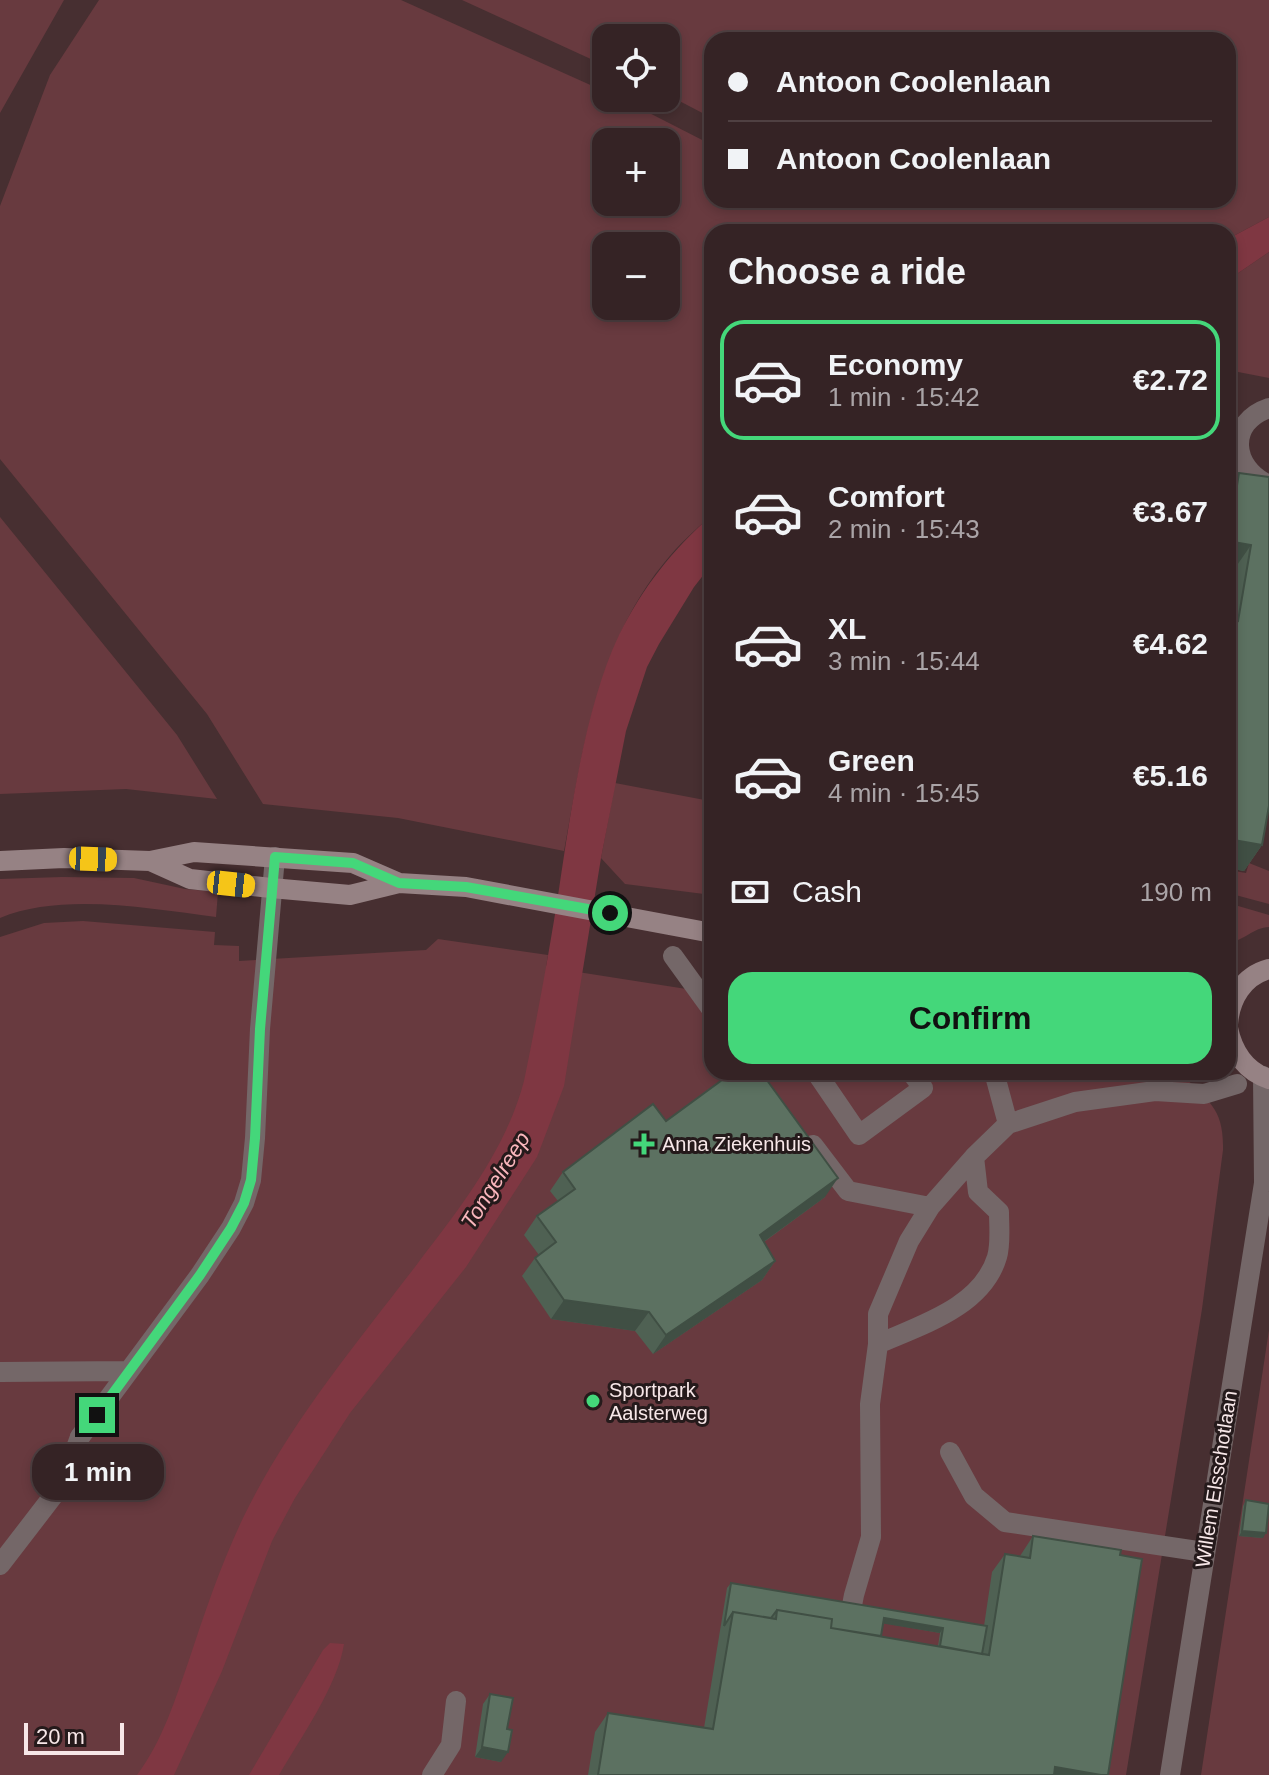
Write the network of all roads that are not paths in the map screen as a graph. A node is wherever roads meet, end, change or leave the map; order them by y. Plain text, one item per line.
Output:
1 (1269, 408) edge
2 (1269, 485) edge
3 (275, 857) junction
4 (0, 861) edge
5 (150, 861) junction
6 (399, 883) junction
7 (271, 888) junction
8 (704, 931) edge
9 (673, 956) dead end
10 (1269, 969) edge
11 (1236, 991) edge
12 (704, 999) edge
13 (1236, 1052) edge
14 (1266, 1078) edge
15 (821, 1080) edge
16 (917, 1080) edge
17 (996, 1080) edge
18 (1237, 1084) dead end
19 (1008, 1124) junction
20 (803, 1132) edge
21 (974, 1157) junction
22 (1267, 1176) edge
23 (930, 1207) junction
24 (878, 1344) junction
25 (129, 1371) junction
26 (0, 1372) edge
27 (950, 1452) dead end
28 (1204, 1552) junction
29 (0, 1565) edge
30 (844, 1651) edge
31 (456, 1701) dead end
32 (432, 1775) edge
33 (1170, 1775) edge

1 - 2 street
3 - 5 main road
3 - 6 main road
3 - 7 street
4 - 5 main road
5 - 7 main road
6 - 7 main road
6 - 8 main road
7 - 25 street
9 - 12 street
10 - 11 main road
13 - 14 main road
14 - 22 street, Willem Elsschotlaan
15 - 16 street
17 - 19 street
18 - 19 street
19 - 21 street
20 - 23 street
21 - 23 street
21 - 24 street
22 - 28 street, Willem Elsschotlaan
23 - 24 street
24 - 30 street
25 - 26 street
25 - 29 street
27 - 28 street
28 - 33 street, Willem Elsschotlaan
31 - 32 street

